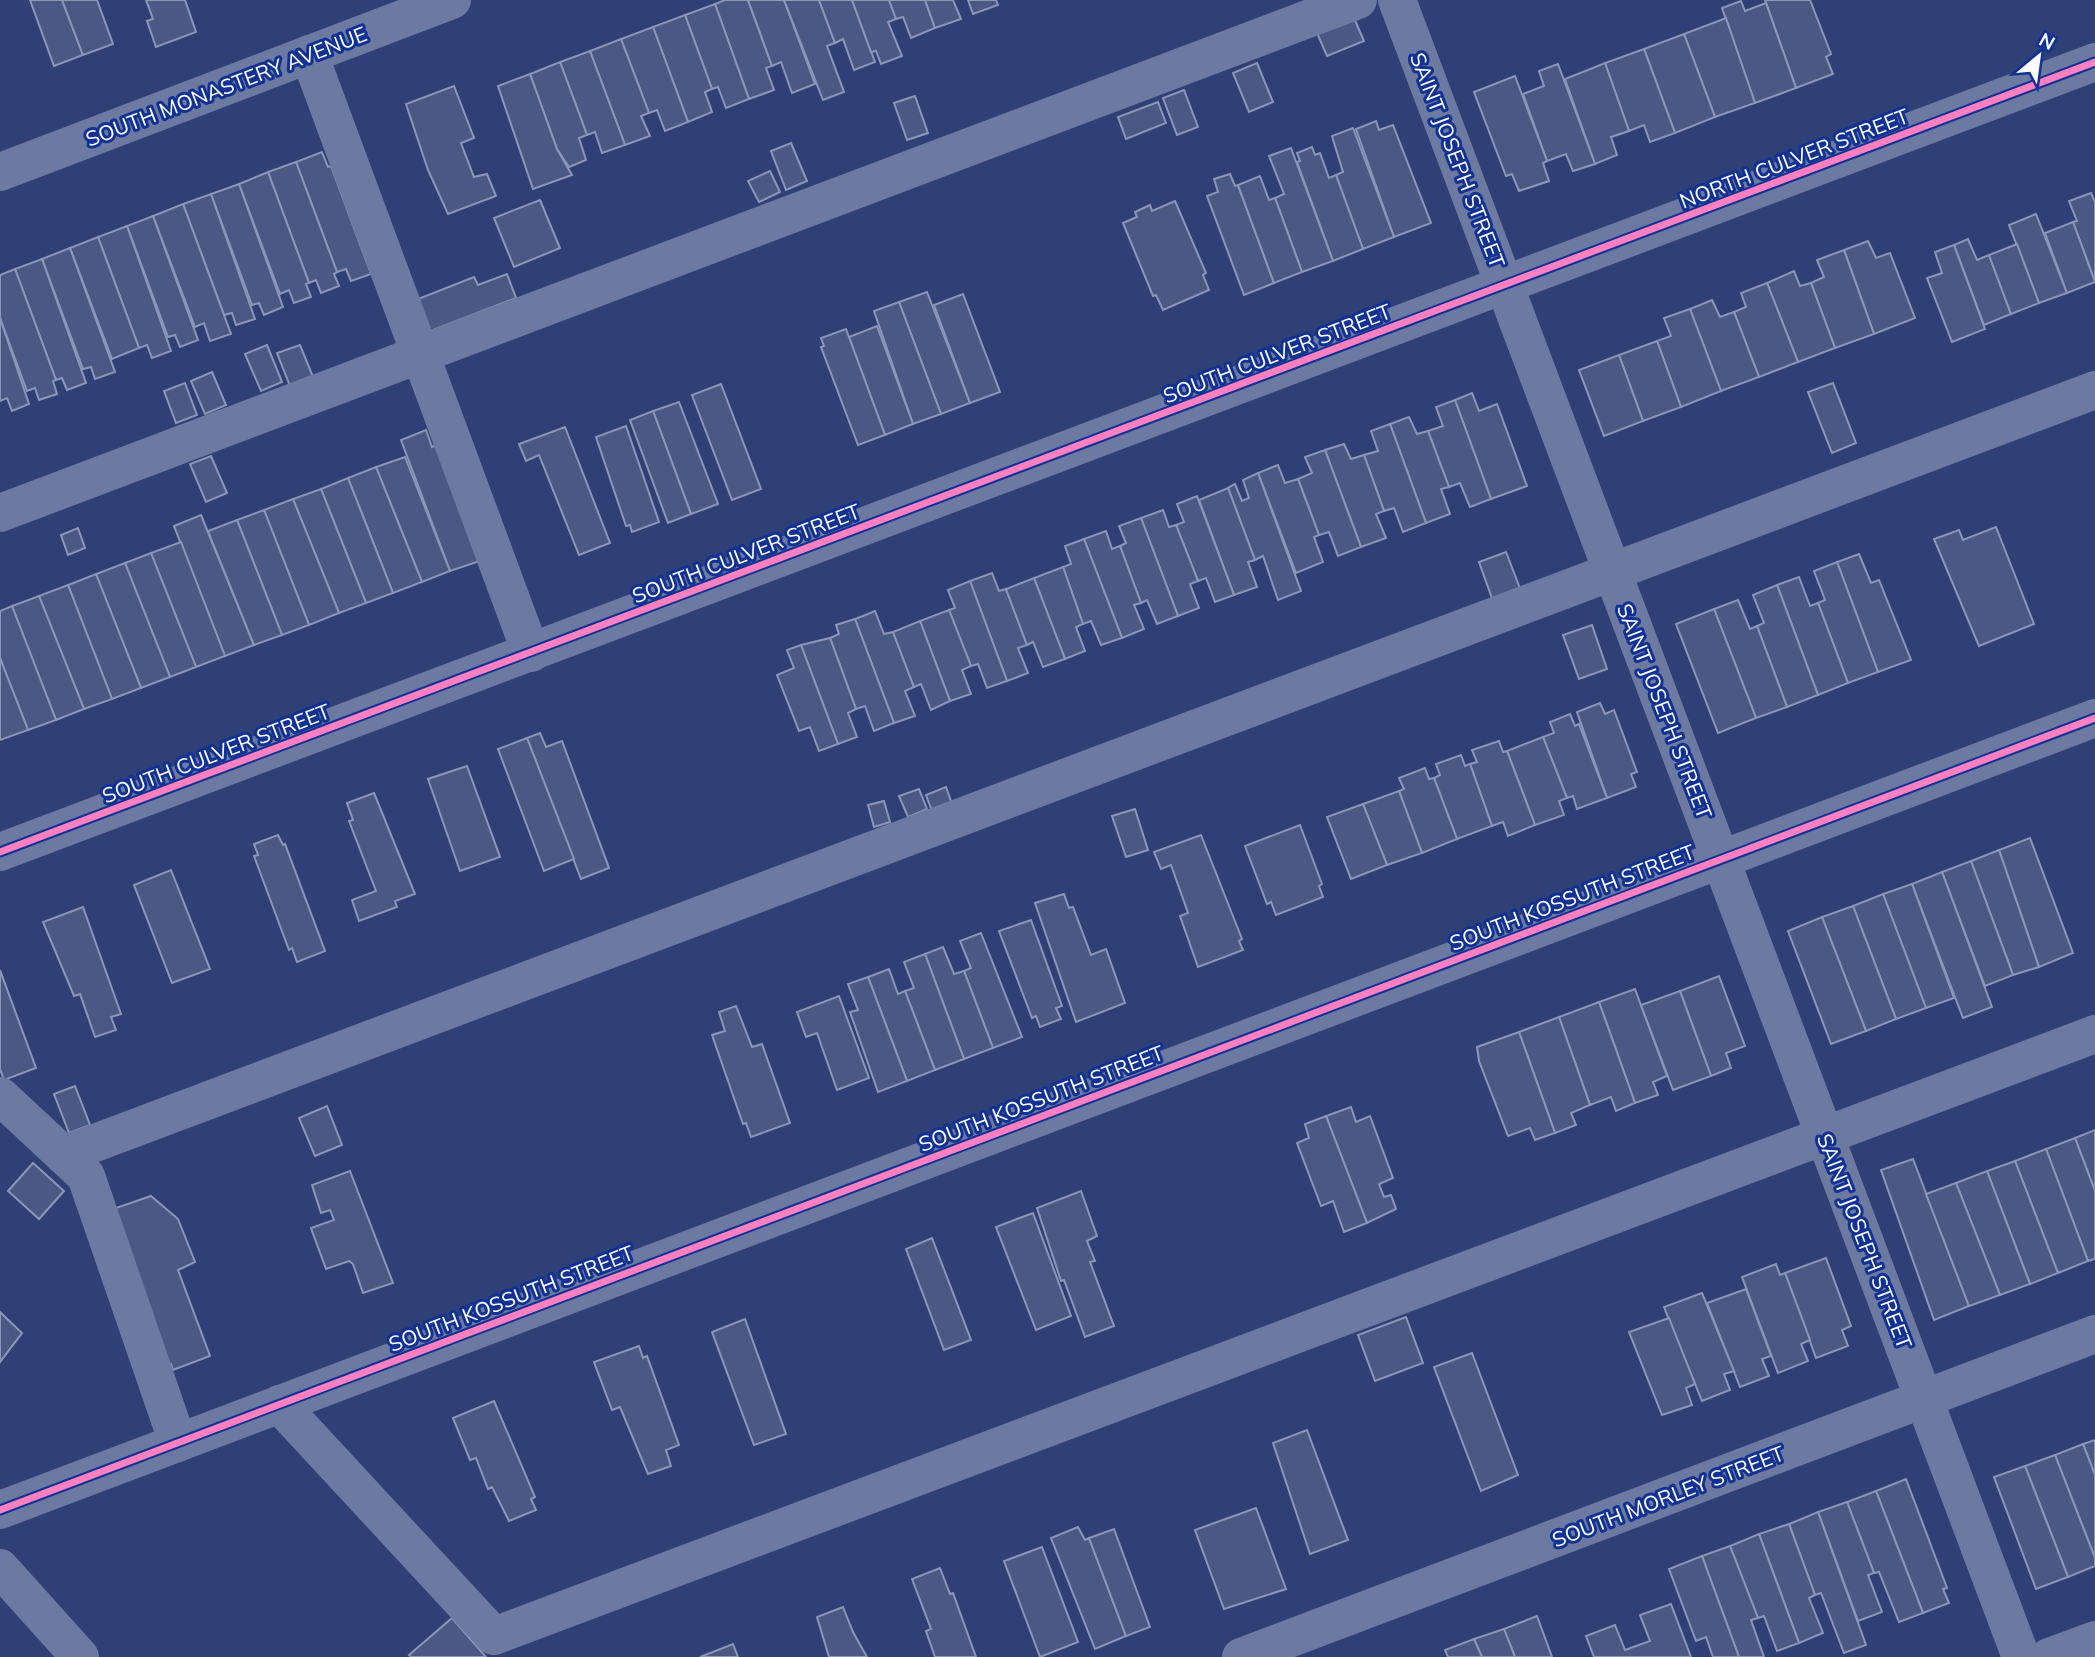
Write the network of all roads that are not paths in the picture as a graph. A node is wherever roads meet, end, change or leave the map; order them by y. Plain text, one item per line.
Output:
1 (452, 0) edge
2 (1358, 0) edge
3 (1397, 0) edge
4 (309, 54) junction
5 (2095, 62) edge
6 (0, 172) edge
7 (1505, 286) junction
8 (420, 355) junction
9 (2095, 390) edge
10 (0, 513) edge
11 (1613, 572) junction
12 (531, 653) junction
13 (2095, 718) edge
14 (0, 852) edge
15 (1721, 860) junction
16 (2095, 1034) edge
17 (0, 1096) edge
18 (1825, 1135) junction
19 (63, 1155) junction
20 (2095, 1334) edge
21 (1924, 1399) junction
22 (279, 1404) junction
23 (178, 1443) junction
24 (0, 1510) edge
25 (0, 1568) edge
26 (2095, 1640) edge
27 (80, 1657) edge
28 (1241, 1657) edge
29 (2021, 1657) edge
30 (2049, 1657) edge

1 - 4 street, SOUTH MONASTERY AVENUE
2 - 8 street
3 - 7 street, SAINT JOSEPH STREET
4 - 6 street, SOUTH MONASTERY AVENUE
4 - 8 street
5 - 7 street, NORTH CULVER STREET
7 - 11 street, SAINT JOSEPH STREET
7 - 12 street, SOUTH CULVER STREET
8 - 10 street
8 - 12 street
9 - 11 street
11 - 15 street, SAINT JOSEPH STREET
11 - 19 street
12 - 14 street, SOUTH CULVER STREET
13 - 15 street, SOUTH KOSSUTH STREET
15 - 18 street, SAINT JOSEPH STREET
15 - 22 street, SOUTH KOSSUTH STREET
16 - 18 street
17 - 19 street
18 - 21 street, SAINT JOSEPH STREET
18 - 22 street
19 - 23 street
20 - 21 street, SOUTH MORLEY STREET
21 - 28 street, SOUTH MORLEY STREET
21 - 29 street, SAINT JOSEPH STREET
22 - 23 street, SOUTH KOSSUTH STREET
23 - 24 street, SOUTH KOSSUTH STREET
25 - 27 street
26 - 30 street

